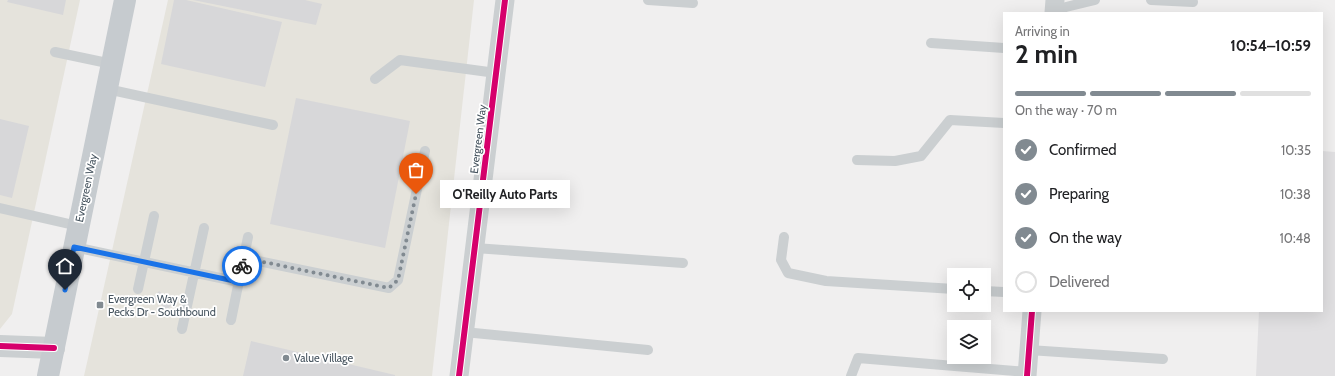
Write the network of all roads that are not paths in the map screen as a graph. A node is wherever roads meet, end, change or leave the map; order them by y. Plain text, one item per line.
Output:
1 (125, 0) edge
2 (505, 0) edge
3 (648, 0) edge
4 (1095, 0) edge
5 (1151, 0) edge
6 (1193, 2) dead end
7 (693, 3) dead end
8 (1055, 8) edge
9 (931, 43) dead end
10 (1003, 48) edge
11 (55, 52) dead end
12 (112, 64) junction
13 (496, 73) junction
14 (375, 79) dead end
15 (107, 89) junction
16 (1003, 123) edge
17 (273, 125) dead end
18 (425, 151) dead end
19 (857, 160) dead end
20 (0, 208) edge
21 (154, 216) dead end
22 (78, 226) junction
23 (204, 228) dead end
24 (248, 237) dead end
25 (784, 237) dead end
26 (74, 247) junction
27 (475, 248) junction
28 (244, 258) junction
29 (144, 262) junction
30 (683, 262) dead end
31 (194, 273) junction
32 (239, 282) junction
33 (138, 289) dead end
34 (947, 289) edge
35 (991, 291) edge
36 (1003, 292) edge
37 (1032, 312) edge
38 (231, 320) dead end
39 (182, 329) dead end
40 (464, 332) junction
41 (0, 346) edge
42 (54, 348) junction
43 (648, 350) dead end
44 (1029, 350) junction
45 (1163, 359) dead end
46 (1027, 374) edge
47 (48, 376) edge
48 (459, 376) edge
49 (851, 376) edge

1 - 12 main road, Evergreen Way
2 - 13 street, Evergreen Way
3 - 7 lane
4 - 8 lane
5 - 6 lane
9 - 10 lane
11 - 12 lane
12 - 15 main road, Evergreen Way
13 - 14 lane
13 - 27 street, Evergreen Way
15 - 17 lane
15 - 22 main road, Evergreen Way
16 - 19 lane
18 - 28 lane
20 - 22 lane
21 - 29 lane
22 - 26 main road, Evergreen Way
23 - 31 lane
24 - 28 lane
25 - 34 lane
26 - 29 lane
26 - 42 main road, Evergreen Way
27 - 30 lane
27 - 40 street, Evergreen Way
28 - 32 lane
29 - 31 lane
29 - 33 lane
31 - 32 lane
31 - 39 lane
32 - 38 lane
35 - 36 lane
37 - 44 street
40 - 43 lane
40 - 48 street, Evergreen Way
41 - 42 street
42 - 47 main road, Evergreen Way
44 - 45 lane
44 - 46 street
46 - 49 lane

